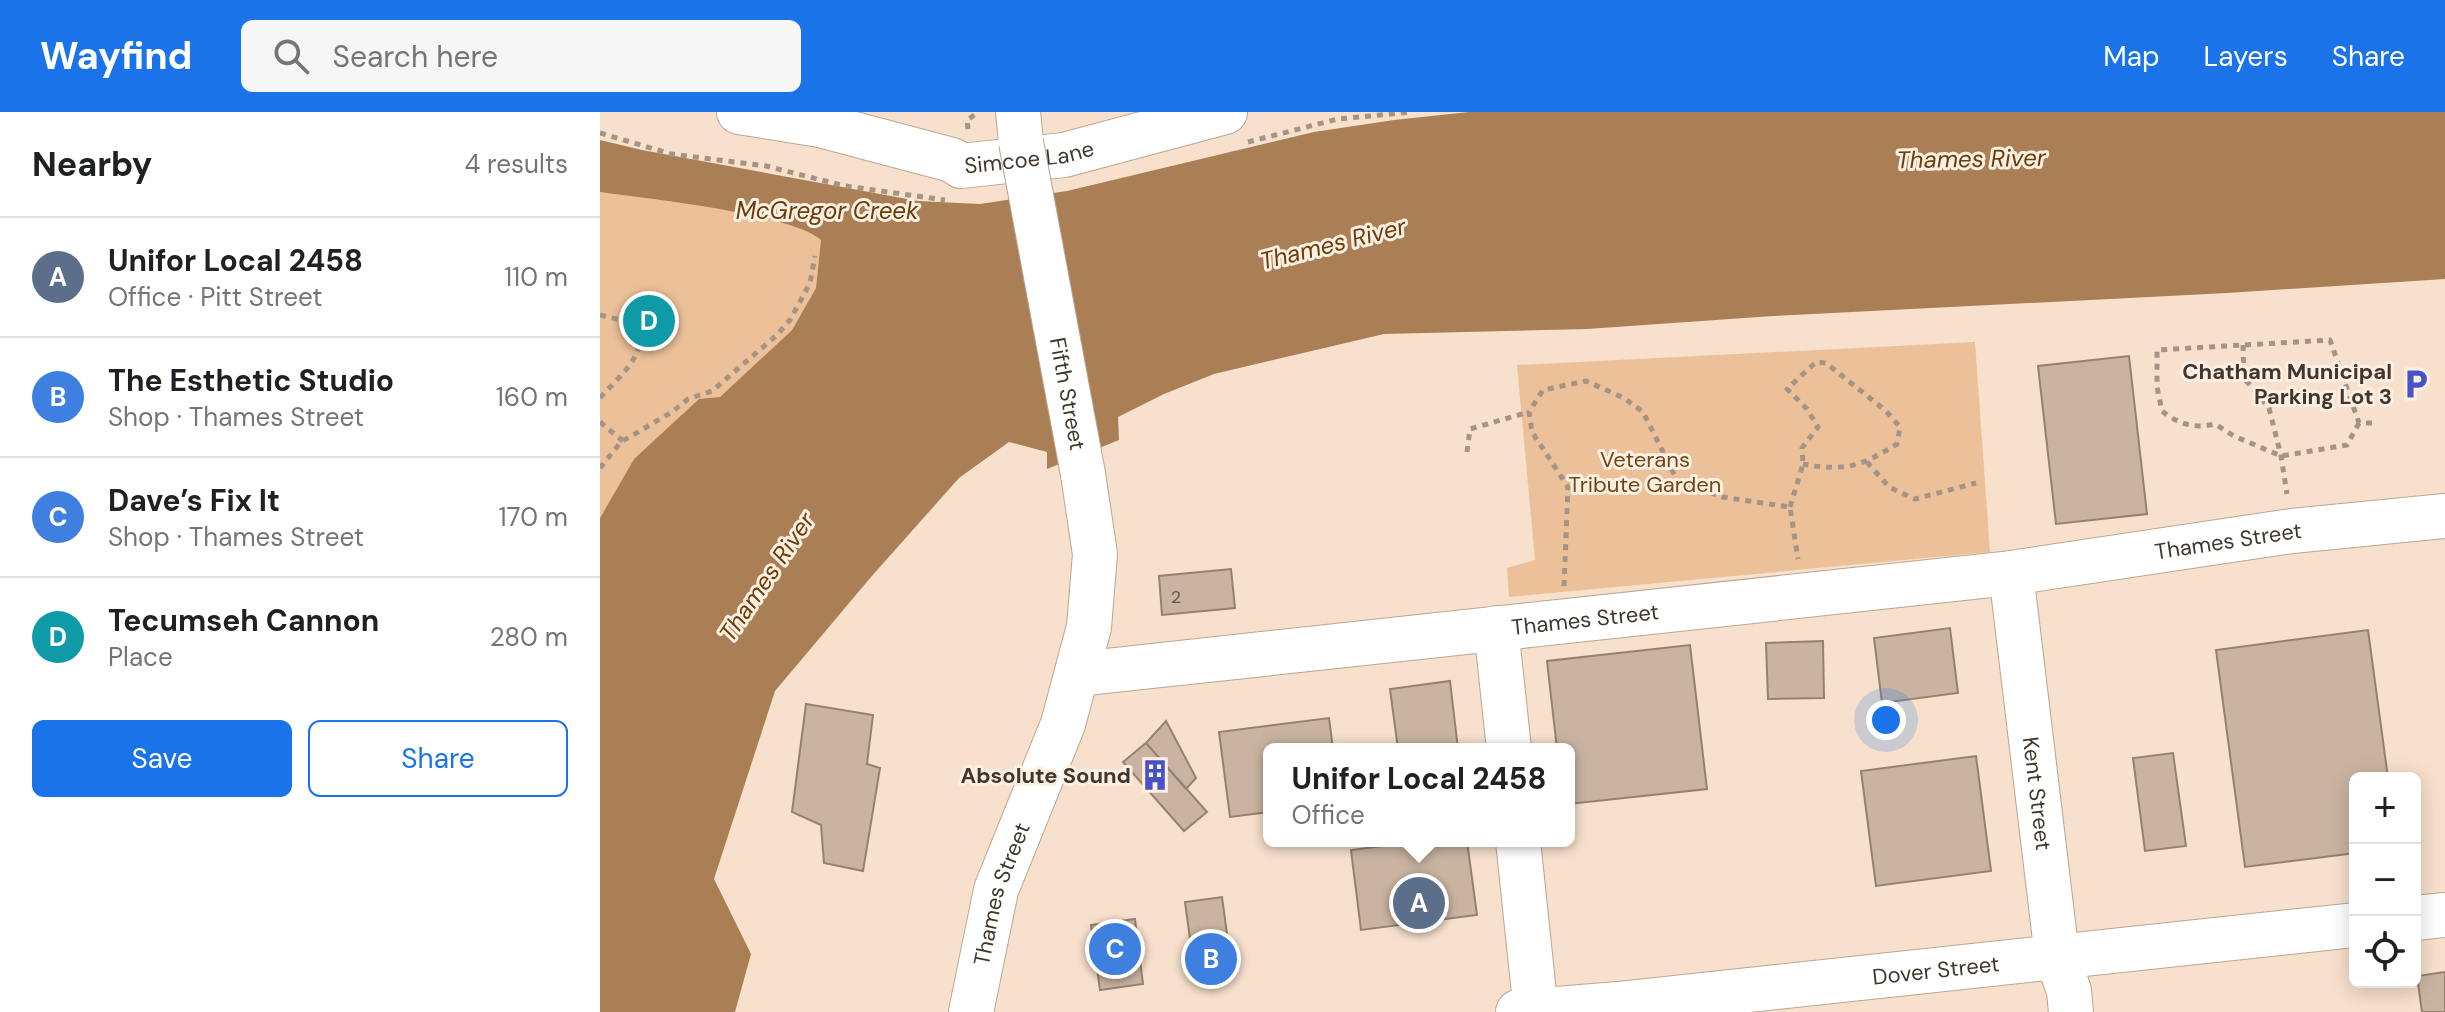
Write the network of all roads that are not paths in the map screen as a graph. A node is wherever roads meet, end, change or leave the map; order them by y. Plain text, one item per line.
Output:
1 (739, 112) edge
2 (1225, 112) edge
3 (1020, 127) edge
4 (2445, 516) edge
5 (2011, 573) junction
6 (1496, 628) junction
7 (1078, 674) junction
8 (1508, 743) edge
9 (1519, 847) edge
10 (2445, 915) edge
11 (2421, 917) edge
12 (2349, 926) edge
13 (2057, 956) junction
14 (1529, 1011) edge
15 (971, 1012) edge
16 (2071, 1012) edge

1 - 2 street, Simcoe Lane
3 - 7 street, Fifth Street, bridge
4 - 5 street, Thames Street
5 - 6 street, Thames Street
5 - 13 street, Kent Street
6 - 7 street, Thames Street
6 - 8 street
7 - 15 street, Thames Street
9 - 14 street
10 - 11 street
12 - 13 street, Dover Street
13 - 14 street, Dover Street
13 - 16 street, Kent Street

